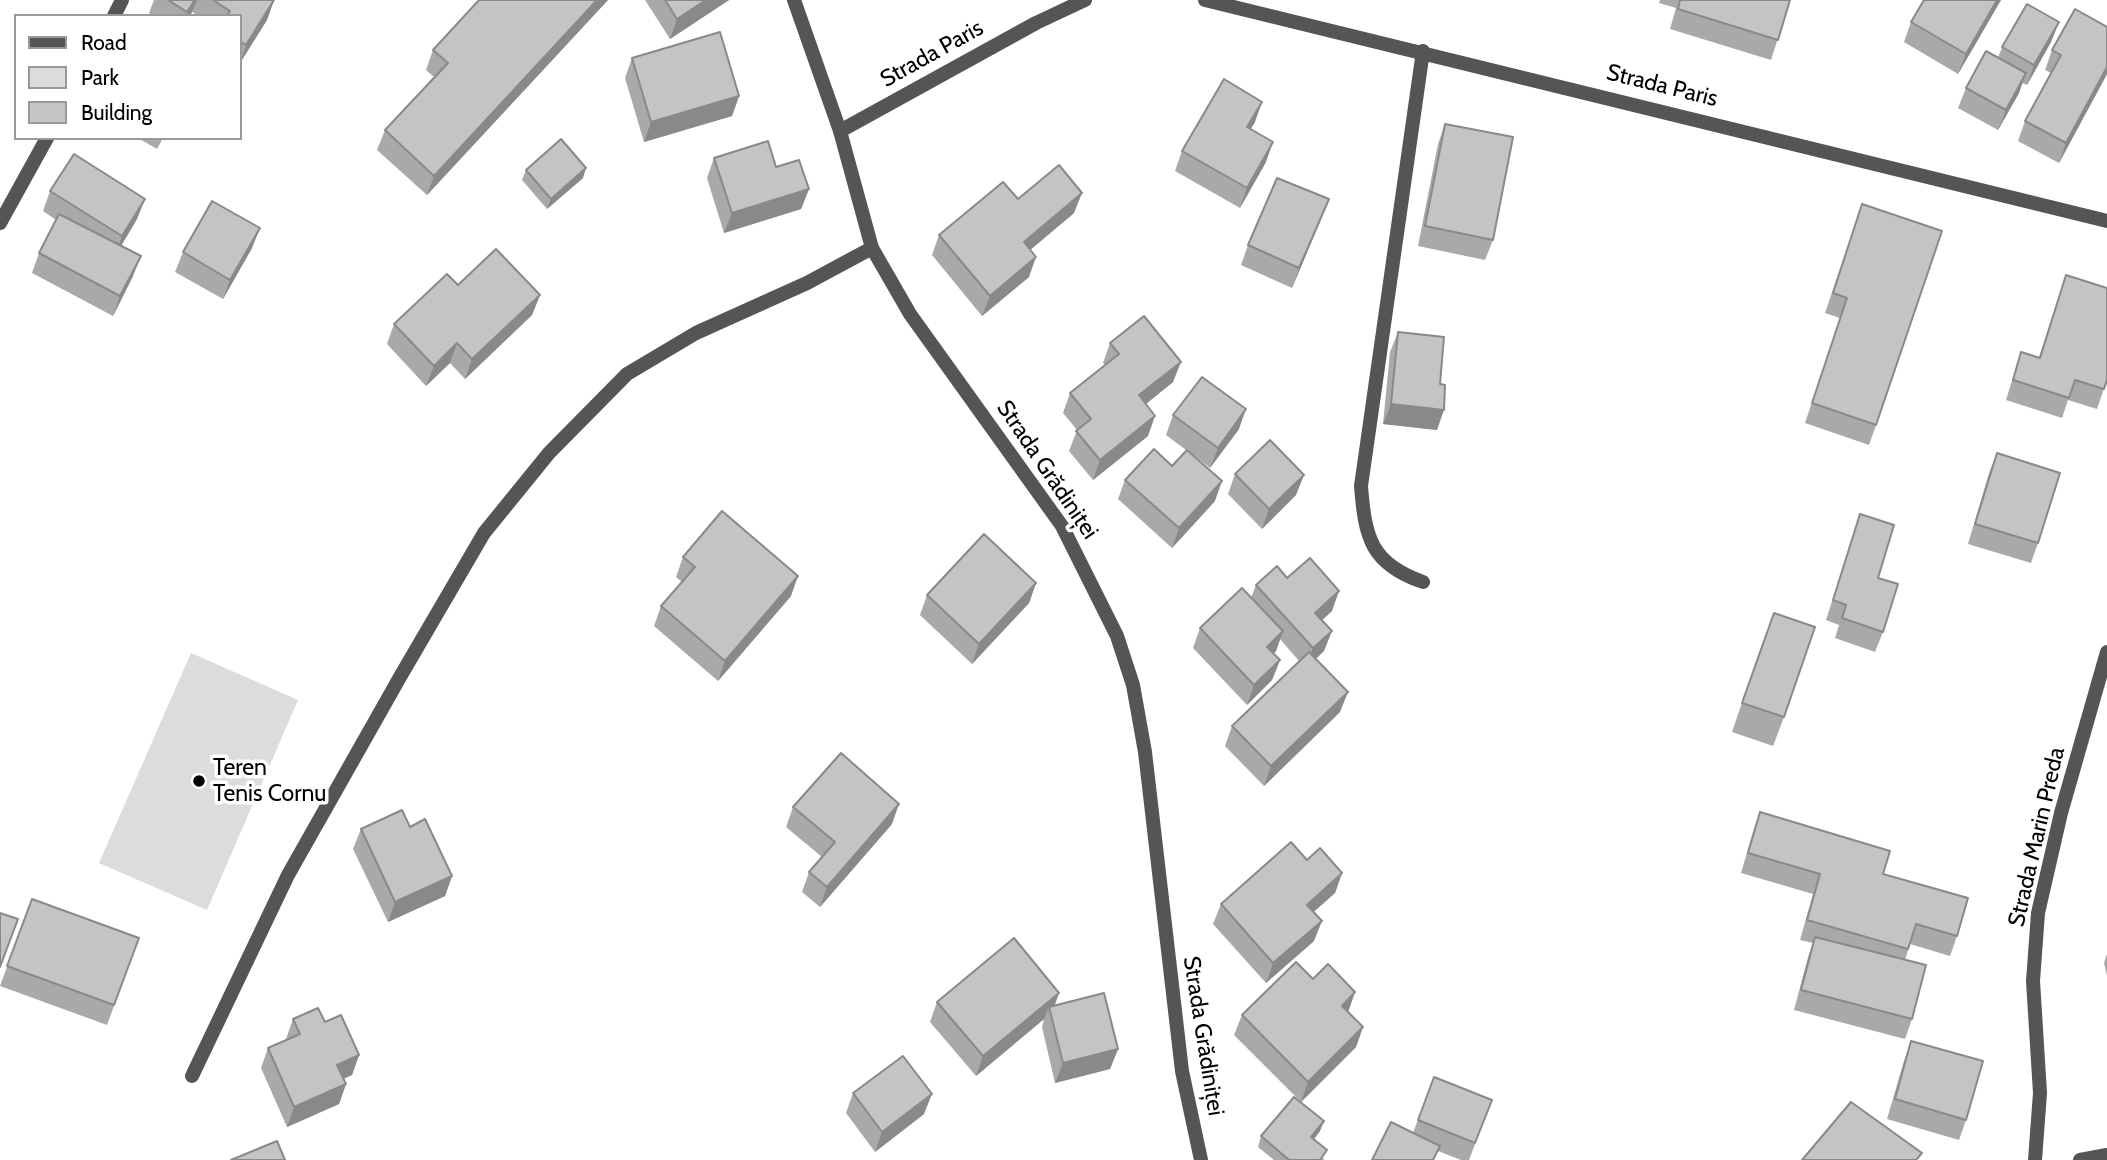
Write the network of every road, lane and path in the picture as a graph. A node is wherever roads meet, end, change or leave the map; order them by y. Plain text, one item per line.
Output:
1 (794, 0) edge
2 (1086, 0) edge
3 (1205, 0) edge
4 (1423, 51) junction
5 (839, 131) junction
6 (46, 140) edge
7 (2107, 221) edge
8 (0, 223) edge
9 (872, 248) junction
10 (1423, 582) dead end
11 (2107, 652) edge
12 (192, 1076) dead end
13 (2107, 1155) edge
14 (1201, 1160) edge
15 (2035, 1160) edge
16 (2080, 1160) edge

1 - 5 street, Strada Grădiniței
2 - 5 street, Strada Paris
3 - 4 street, Strada Paris
4 - 7 street, Strada Paris
4 - 10 street
5 - 9 street, Strada Grădiniței
6 - 8 street
9 - 12 street
9 - 14 street, Strada Grădiniței
11 - 15 street, Strada Marin Preda
13 - 16 street

